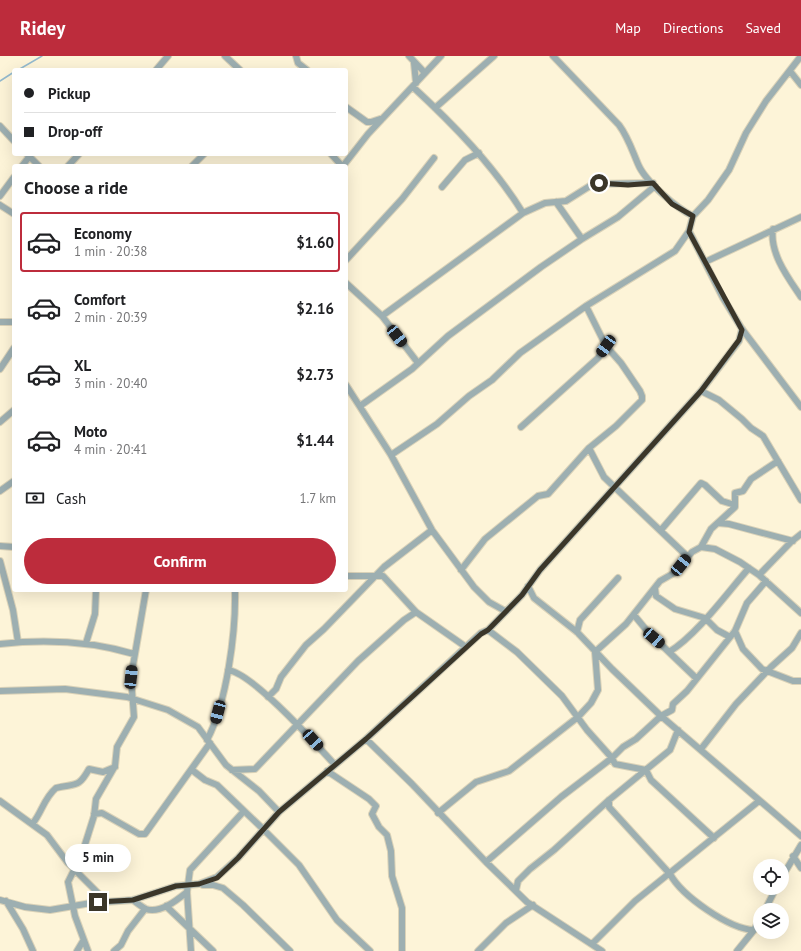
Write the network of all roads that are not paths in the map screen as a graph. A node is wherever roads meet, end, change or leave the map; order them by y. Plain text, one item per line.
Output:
1 (168, 56) edge
2 (225, 56) edge
3 (296, 56) edge
4 (409, 56) edge
5 (441, 56) edge
6 (494, 56) edge
7 (553, 56) edge
8 (801, 56) edge
9 (414, 62) junction
10 (158, 68) edge
11 (238, 68) edge
12 (304, 68) edge
13 (790, 71) junction
14 (425, 73) junction
15 (415, 85) junction
16 (801, 85) edge
17 (348, 108) edge
18 (435, 108) junction
19 (383, 118) junction
20 (0, 126) edge
21 (12, 139) edge
22 (479, 153) junction
23 (29, 156) edge
24 (77, 156) edge
25 (202, 156) edge
26 (333, 156) edge
27 (434, 158) dead end
28 (37, 164) edge
29 (70, 164) edge
30 (196, 164) edge
31 (340, 164) edge
32 (344, 164) edge
33 (12, 180) edge
34 (654, 184) junction
35 (442, 187) dead end
36 (0, 196) edge
37 (556, 202) junction
38 (0, 205) edge
39 (12, 213) edge
40 (523, 213) junction
41 (693, 216) junction
42 (801, 217) edge
43 (773, 229) junction
44 (689, 232) junction
45 (582, 238) junction
46 (348, 258) edge
47 (705, 262) junction
48 (348, 285) edge
49 (801, 297) edge
50 (586, 306) junction
51 (382, 316) junction
52 (0, 322) edge
53 (12, 322) edge
54 (742, 330) junction
55 (606, 346) junction
56 (12, 351) edge
57 (418, 363) junction
58 (0, 369) edge
59 (348, 388) edge
60 (701, 391) junction
61 (360, 406) junction
62 (801, 407) edge
63 (12, 412) edge
64 (0, 422) edge
65 (520, 427) dead end
66 (589, 448) junction
67 (390, 455) junction
68 (778, 461) junction
69 (12, 482) edge
70 (615, 488) junction
71 (0, 491) edge
72 (801, 500) edge
73 (735, 505) junction
74 (718, 523) junction
75 (432, 530) junction
76 (661, 530) junction
77 (801, 534) edge
78 (792, 541) junction
79 (0, 546) edge
80 (12, 547) edge
81 (701, 547) junction
82 (688, 557) junction
83 (0, 561) edge
84 (749, 568) junction
85 (461, 570) junction
86 (376, 575) junction
87 (759, 575) junction
88 (348, 576) edge
89 (618, 578) dead end
90 (766, 581) junction
91 (528, 586) junction
92 (655, 588) junction
93 (96, 592) edge
94 (146, 592) edge
95 (235, 592) edge
96 (522, 595) junction
97 (534, 598) junction
98 (505, 610) junction
99 (416, 612) junction
100 (801, 613) edge
101 (634, 615) junction
102 (705, 618) junction
103 (488, 630) junction
104 (735, 631) junction
105 (577, 632) junction
106 (801, 633) edge
107 (730, 637) junction
108 (18, 642) junction
109 (86, 643) junction
110 (0, 644) edge
111 (466, 647) junction
112 (595, 652) junction
113 (670, 652) junction
114 (134, 654) junction
115 (228, 670) junction
116 (768, 672) junction
117 (696, 678) junction
118 (801, 681) edge
119 (0, 691) edge
120 (268, 697) junction
121 (133, 700) junction
122 (661, 716) junction
123 (578, 717) junction
124 (297, 724) junction
125 (678, 730) junction
126 (366, 739) junction
127 (208, 741) junction
128 (701, 749) junction
129 (612, 758) junction
130 (335, 765) junction
131 (115, 767) junction
132 (192, 770) junction
133 (232, 770) junction
134 (646, 770) junction
135 (327, 771) junction
136 (609, 800) junction
137 (0, 801) edge
138 (759, 801) junction
139 (244, 811) junction
140 (279, 812) junction
141 (438, 813) junction
142 (94, 814) junction
143 (33, 823) junction
144 (263, 829) junction
145 (801, 836) edge
146 (714, 838) junction
147 (801, 845) edge
148 (792, 856) junction
149 (486, 862) junction
150 (789, 862) edge
151 (801, 868) edge
152 (74, 869) junction
153 (670, 874) junction
154 (199, 884) junction
155 (187, 885) junction
156 (516, 890) junction
157 (186, 892) junction
158 (3, 900) edge
159 (133, 900) junction
160 (106, 901) junction
161 (533, 905) junction
162 (73, 906) junction
163 (166, 906) junction
164 (146, 909) junction
165 (188, 928) junction
166 (753, 930) edge
167 (753, 931) edge
168 (83, 941) junction
169 (592, 944) junction
170 (34, 951) edge
171 (77, 951) edge
172 (88, 951) edge
173 (114, 951) edge
174 (191, 951) edge
175 (213, 951) edge
176 (290, 951) edge
177 (370, 951) edge
178 (402, 951) edge
179 (478, 951) edge
180 (602, 951) edge
181 (737, 951) edge

1 - 10 street
2 - 11 street
3 - 12 street
4 - 9 street
5 - 14 street
6 - 18 street
7 - 34 street
8 - 13 street
9 - 14 street
9 - 15 street
13 - 16 street
13 - 41 street
14 - 15 street
15 - 18 street
15 - 19 street
17 - 19 street
18 - 22 street
19 - 32 street
20 - 21 street
22 - 35 street
22 - 40 street
23 - 28 street
24 - 29 street
25 - 30 street
26 - 31 street
27 - 46 street
33 - 36 street
34 - 37 street
34 - 41 street
34 - 45 street
37 - 40 street
37 - 45 street
38 - 39 street
40 - 51 street
41 - 44 street
42 - 43 street
43 - 47 street
43 - 49 street
44 - 47 street
44 - 50 street
45 - 57 street
47 - 54 street
48 - 51 street
50 - 55 street
50 - 67 street
51 - 57 street
52 - 53 street
54 - 60 street
54 - 62 street
55 - 65 street
55 - 66 street
56 - 58 street
57 - 61 street
59 - 61 street
60 - 68 street
60 - 70 street
61 - 67 street
63 - 64 street
66 - 70 street
66 - 85 street
67 - 75 street
68 - 72 street
68 - 73 street
69 - 71 street
70 - 76 street
70 - 91 street
73 - 74 street
73 - 76 street
74 - 78 street
74 - 81 street
75 - 85 street
75 - 86 street
76 - 82 street
77 - 78 street
78 - 87 street
79 - 80 street
81 - 82 street
81 - 84 street
82 - 92 street
83 - 108 street
84 - 87 street
84 - 102 street
85 - 98 street
86 - 88 street
86 - 99 street
86 - 120 street
87 - 90 street
89 - 105 street
90 - 100 street
90 - 104 street
91 - 96 street
91 - 97 street
92 - 101 street
92 - 102 street
93 - 109 street
94 - 114 street
95 - 115 street
96 - 97 street
96 - 98 street
97 - 105 street
98 - 103 street
99 - 111 street
99 - 124 street
101 - 112 street
101 - 113 street
102 - 107 street
102 - 113 street
103 - 111 street
103 - 123 street
104 - 107 street
104 - 116 street
105 - 112 street
106 - 116 street
107 - 117 street
108 - 109 street
108 - 110 street
109 - 114 street
111 - 126 street
112 - 122 street
112 - 123 street
113 - 117 street
114 - 121 street
115 - 120 street
115 - 127 street
116 - 118 street
116 - 128 street
117 - 122 street
119 - 121 street
120 - 124 street
121 - 127 street
121 - 131 street
122 - 125 street
122 - 129 street
123 - 129 street
123 - 141 street
124 - 130 street
124 - 133 street
125 - 128 street
125 - 134 street
126 - 130 street
126 - 141 street
127 - 132 street
127 - 133 street
128 - 138 street
129 - 134 street
129 - 149 street
130 - 135 street
131 - 142 street
131 - 143 street
132 - 139 street
132 - 142 street
133 - 140 street
134 - 136 street
134 - 146 street
135 - 140 street
135 - 178 street
136 - 153 street
136 - 156 street
137 - 143 street
138 - 145 street
138 - 146 street
139 - 144 street
139 - 155 street
140 - 144 street
141 - 149 street
142 - 152 street
143 - 152 street
144 - 154 street
144 - 177 street
146 - 153 street
147 - 148 street
148 - 150 street
148 - 151 street
149 - 156 street
152 - 160 street
152 - 162 street
153 - 166 street
153 - 169 street
154 - 155 street
154 - 176 street
155 - 157 street
155 - 159 street
156 - 161 street
157 - 163 street
157 - 165 street
158 - 162 street
158 - 170 street
159 - 160 street
159 - 164 street
160 - 162 street
161 - 169 street
161 - 179 street
162 - 168 street
163 - 164 street
163 - 165 street
164 - 173 street
165 - 174 street
165 - 175 street
167 - 181 street
168 - 171 street
168 - 172 street
169 - 180 street

